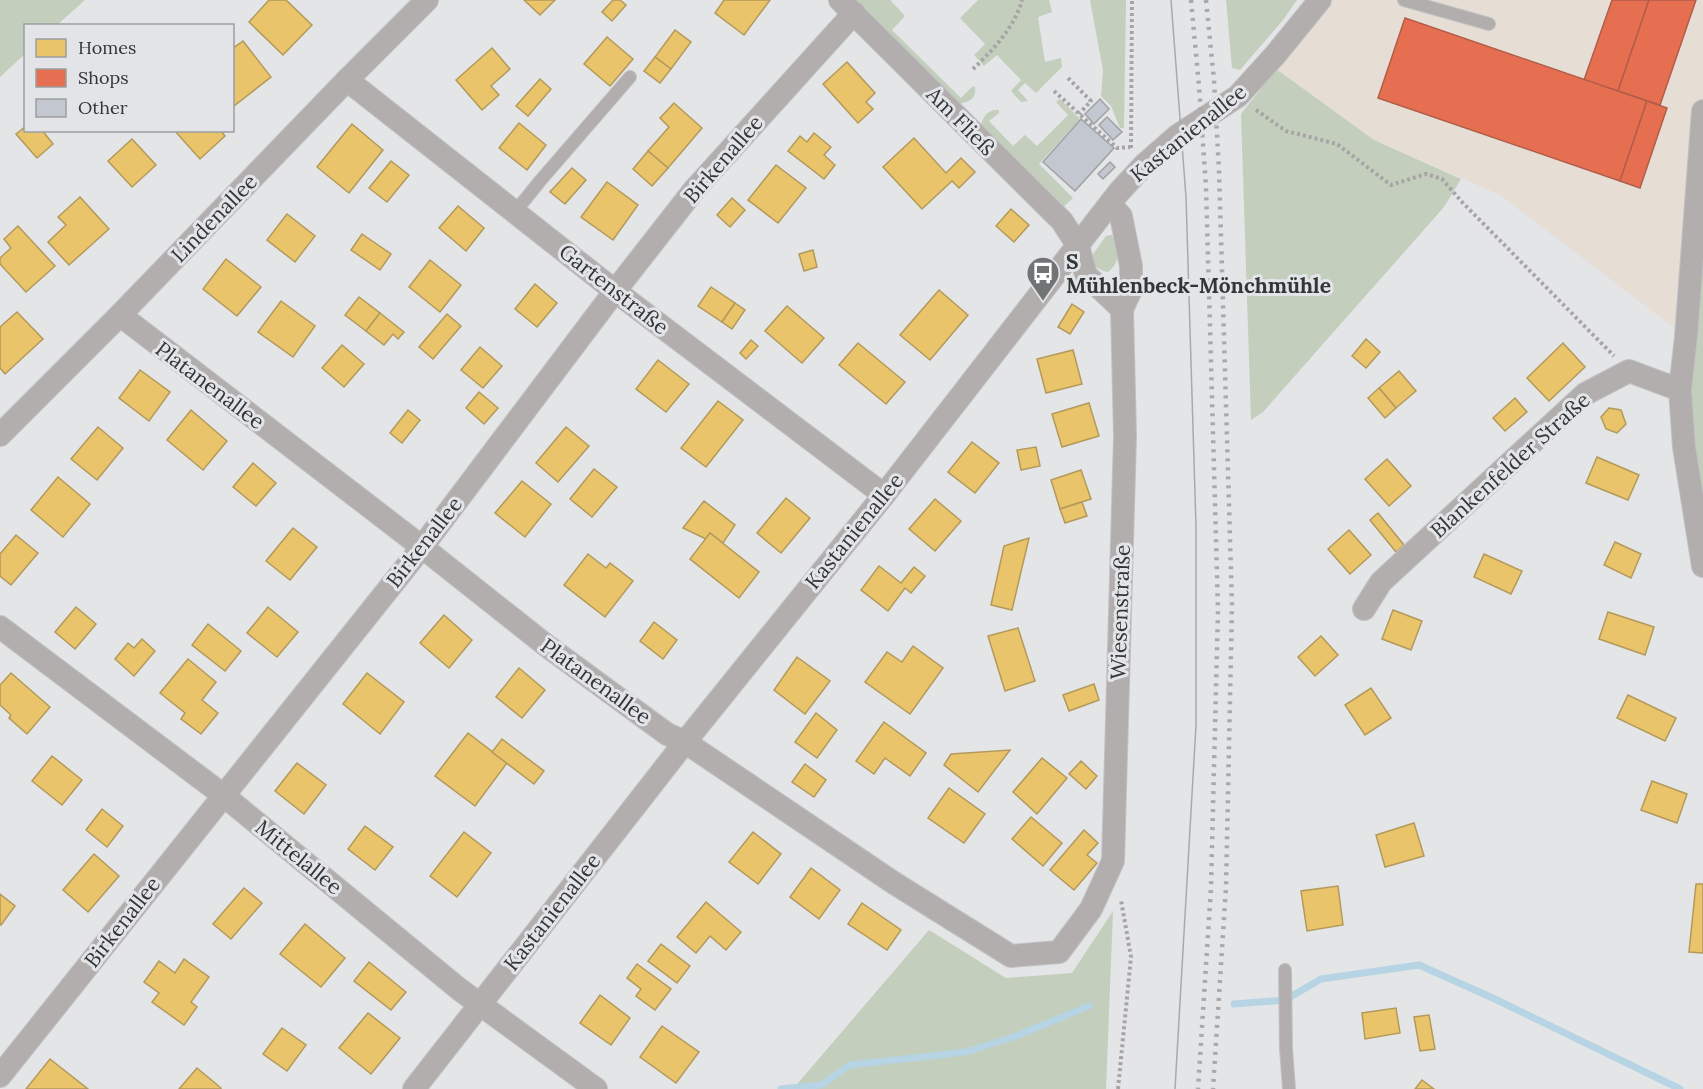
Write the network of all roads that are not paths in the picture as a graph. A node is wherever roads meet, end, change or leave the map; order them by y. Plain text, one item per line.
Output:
1 (427, 0) edge
2 (1320, 0) edge
3 (1404, 0) edge
4 (847, 7) edge
5 (1489, 24) dead end
6 (630, 77) dead end
7 (347, 80) junction
8 (1703, 111) edge
9 (1110, 204) junction
10 (515, 212) junction
11 (1078, 246) junction
12 (615, 291) junction
13 (1122, 309) junction
14 (120, 315) junction
15 (1680, 390) junction
16 (0, 435) edge
17 (884, 495) junction
18 (422, 547) junction
19 (1703, 566) edge
20 (1364, 609) dead end
21 (0, 627) edge
22 (685, 742) junction
23 (223, 795) junction
24 (1091, 909) joint
25 (1285, 970) dead end
26 (481, 1004) junction
27 (0, 1076) edge
28 (414, 1089) edge
29 (596, 1089) edge
30 (1289, 1089) edge

1 - 7 street, Lindenallee
2 - 9 street, Kastanienallee
3 - 5 lane
4 - 11 street, Am Fließ
4 - 12 street, Birkenallee
6 - 10 lane
7 - 10 street, Gartenstraße
7 - 14 street, Lindenallee
8 - 15 street
9 - 11 street, Kastanienallee
9 - 13 street, Wiesenstraße
10 - 12 street, Gartenstraße
11 - 13 street
11 - 17 street, Kastanienallee
12 - 17 street, Gartenstraße
12 - 18 street, Birkenallee
13 - 24 street, Wiesenstraße
14 - 16 street, Lindenallee
14 - 18 street, Platanenallee
15 - 19 street
15 - 20 street, Blankenfelder Straße
17 - 22 street, Kastanienallee
18 - 22 street, Platanenallee
18 - 23 street, Birkenallee
21 - 23 street, Mittelallee
22 - 24 street, Platanenallee
22 - 26 street, Kastanienallee
23 - 26 street, Mittelallee
23 - 27 street, Birkenallee
25 - 30 lane
26 - 28 street, Kastanienallee
26 - 29 street, Mittelallee

